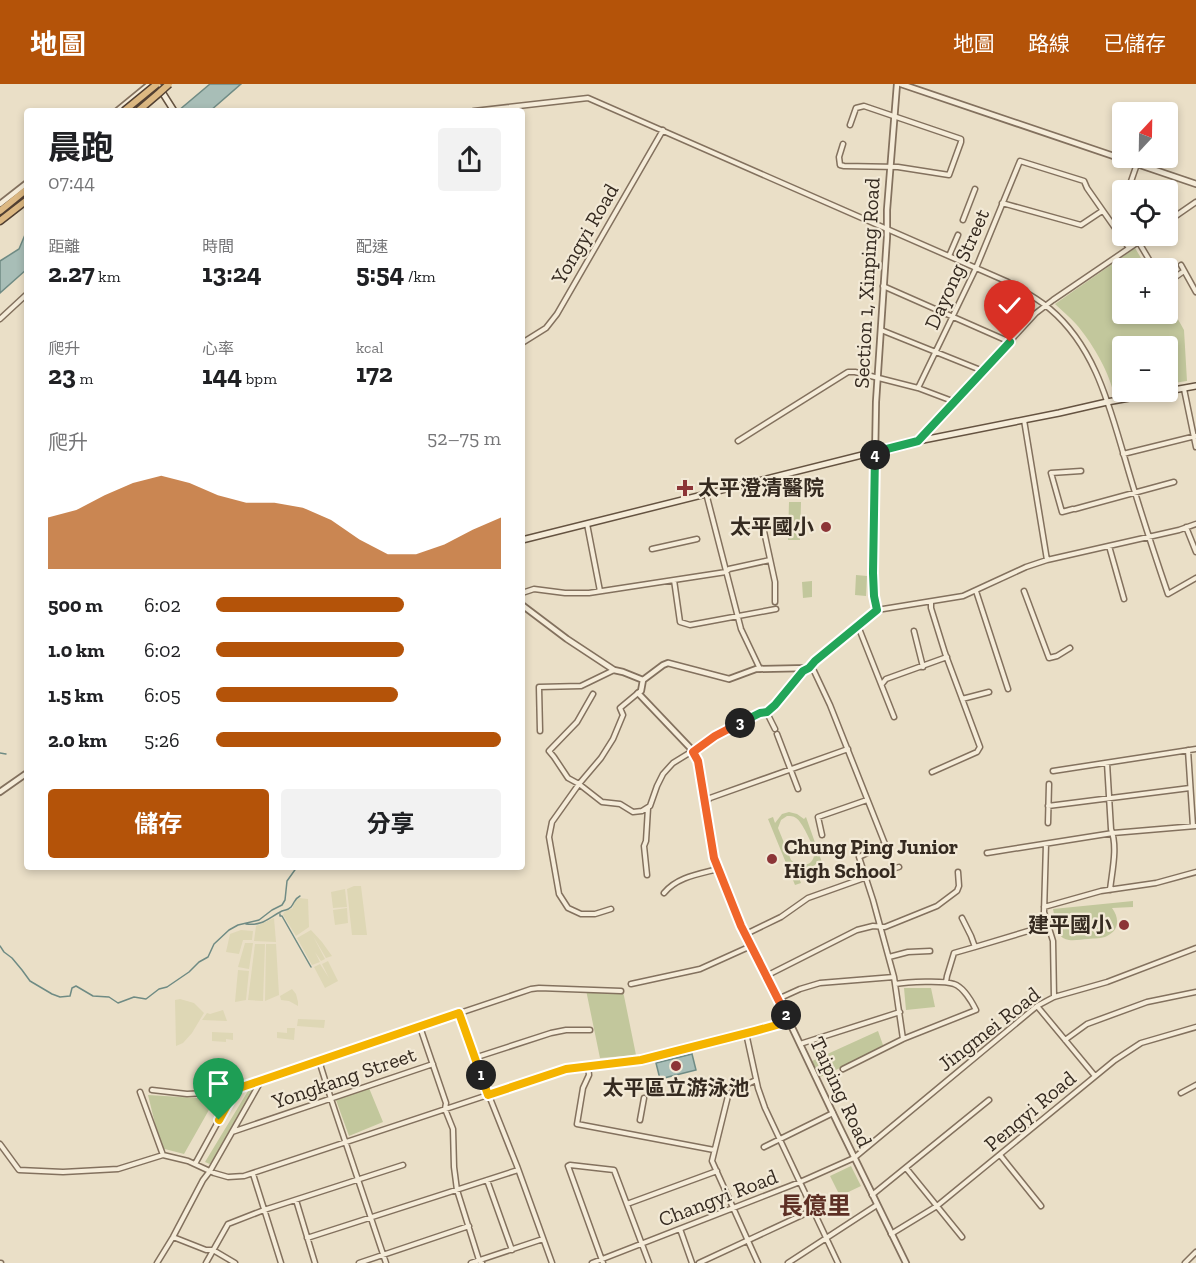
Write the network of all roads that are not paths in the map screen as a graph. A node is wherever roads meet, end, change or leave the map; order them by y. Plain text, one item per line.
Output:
1 (150, 84) edge
2 (168, 84) edge
3 (899, 84) edge
4 (157, 85) edge
5 (121, 108) edge
6 (128, 108) edge
7 (142, 108) edge
8 (172, 108) edge
9 (500, 108) edge
10 (894, 117) junction
11 (850, 126) dead end
12 (663, 130) junction
13 (843, 144) dead end
14 (1112, 156) edge
15 (890, 166) junction
16 (1149, 168) edge
17 (1196, 184) edge
18 (24, 185) edge
19 (975, 189) dead end
20 (24, 191) edge
21 (24, 202) edge
22 (1002, 203) junction
23 (1194, 203) edge
24 (0, 204) edge
25 (1196, 209) edge
26 (1102, 210) junction
27 (0, 211) edge
28 (1178, 214) edge
29 (963, 220) dead end
30 (0, 221) edge
31 (887, 229) junction
32 (958, 235) dead end
33 (1132, 246) edge
34 (1129, 248) junction
35 (949, 256) junction
36 (1180, 265) dead end
37 (976, 268) junction
38 (1184, 271) junction
39 (1178, 275) edge
40 (883, 286) junction
41 (1196, 292) edge
42 (24, 297) edge
43 (1046, 306) junction
44 (953, 316) junction
45 (0, 319) edge
46 (880, 330) junction
47 (525, 341) edge
48 (1010, 342) junction
49 (936, 352) junction
50 (983, 371) junction
51 (877, 377) junction
52 (1196, 386) edge
53 (918, 388) junction
54 (1184, 389) junction
55 (955, 402) junction
56 (1107, 402) junction
57 (1024, 420) junction
58 (1195, 436) edge
59 (738, 441) dead end
60 (918, 441) junction
61 (1196, 447) edge
62 (875, 452) junction
63 (1124, 454) junction
64 (1081, 471) dead end
65 (1174, 482) dead end
66 (1136, 493) junction
67 (706, 494) junction
68 (587, 524) junction
69 (1196, 524) edge
70 (744, 527) dead end
71 (1186, 527) junction
72 (1149, 536) junction
73 (525, 539) edge
74 (697, 539) dead end
75 (1109, 546) junction
76 (652, 549) dead end
77 (1196, 552) edge
78 (770, 560) junction
79 (1047, 560) junction
80 (726, 572) junction
81 (1196, 578) edge
82 (674, 580) junction
83 (600, 591) junction
84 (976, 591) junction
85 (1024, 591) dead end
86 (525, 592) edge
87 (1124, 599) dead end
88 (775, 602) dead end
89 (931, 602) junction
90 (525, 607) edge
91 (776, 609) dead end
92 (877, 610) junction
93 (737, 616) junction
94 (858, 626) junction
95 (914, 631) dead end
96 (1070, 648) dead end
97 (947, 657) junction
98 (923, 667) junction
99 (809, 668) junction
100 (760, 669) junction
101 (614, 670) junction
102 (643, 680) junction
103 (882, 684) junction
104 (1008, 689) dead end
105 (988, 692) dead end
106 (638, 693) junction
107 (593, 694) dead end
108 (962, 699) junction
109 (767, 712) junction
110 (894, 717) dead end
111 (540, 731) dead end
112 (848, 749) junction
113 (1196, 749) edge
114 (1188, 750) junction
115 (693, 752) junction
116 (1107, 763) junction
117 (791, 770) junction
118 (1053, 771) dead end
119 (932, 772) dead end
120 (24, 775) edge
121 (579, 784) junction
122 (1049, 784) dead end
123 (1190, 788) junction
124 (798, 789) dead end
125 (0, 792) edge
126 (1109, 798) junction
127 (867, 800) junction
128 (705, 803) junction
129 (1048, 806) junction
130 (648, 808) junction
131 (1048, 823) dead end
132 (1194, 826) edge
133 (1113, 833) junction
134 (822, 835) dead end
135 (1046, 844) junction
136 (987, 853) dead end
137 (899, 867) dead end
138 (718, 869) junction
139 (958, 872) dead end
140 (1196, 872) edge
141 (647, 875) dead end
142 (866, 877) junction
143 (1110, 890) junction
144 (664, 893) dead end
145 (1044, 907) junction
146 (611, 909) dead end
147 (962, 918) dead end
148 (880, 925) junction
149 (1048, 925) junction
150 (746, 934) junction
151 (752, 946) junction
152 (975, 947) junction
153 (1196, 948) edge
154 (930, 951) dead end
155 (889, 957) junction
156 (766, 976) junction
157 (894, 977) junction
158 (946, 982) junction
159 (631, 984) dead end
160 (895, 984) junction
161 (621, 991) dead end
162 (1196, 992) edge
163 (1054, 997) junction
164 (778, 999) junction
165 (1037, 1006) junction
166 (900, 1012) junction
167 (459, 1013) junction
168 (788, 1019) junction
169 (420, 1027) junction
170 (1196, 1027) edge
171 (590, 1030) dead end
172 (746, 1033) junction
173 (903, 1039) junction
174 (1065, 1040) junction
175 (800, 1044) junction
176 (474, 1058) junction
177 (320, 1060) junction
178 (433, 1064) junction
179 (588, 1065) junction
180 (843, 1069) dead end
181 (1095, 1076) junction
182 (261, 1080) junction
183 (756, 1080) junction
184 (1196, 1085) edge
185 (236, 1089) junction
186 (152, 1090) dead end
187 (141, 1092) dead end
188 (1180, 1093) dead end
189 (488, 1095) junction
190 (644, 1098) dead end
191 (331, 1099) junction
192 (989, 1100) dead end
193 (445, 1109) junction
194 (833, 1113) junction
195 (640, 1120) dead end
196 (232, 1132) junction
197 (779, 1140) junction
198 (346, 1143) junction
199 (0, 1144) edge
200 (764, 1147) dead end
201 (714, 1150) junction
202 (163, 1155) junction
203 (1000, 1155) junction
204 (854, 1158) junction
205 (195, 1164) junction
206 (403, 1165) dead end
207 (906, 1168) junction
208 (518, 1170) junction
209 (717, 1171) junction
210 (210, 1172) junction
211 (253, 1174) junction
212 (358, 1179) junction
213 (487, 1180) junction
214 (800, 1182) junction
215 (457, 1190) junction
216 (872, 1195) junction
217 (296, 1200) junction
218 (627, 1204) junction
219 (877, 1205) junction
220 (937, 1206) junction
221 (1041, 1206) dead end
222 (734, 1208) junction
223 (813, 1209) junction
224 (264, 1210) junction
225 (370, 1218) junction
226 (469, 1226) junction
227 (680, 1229) junction
228 (891, 1234) junction
229 (173, 1237) junction
230 (962, 1237) dead end
231 (307, 1238) junction
232 (826, 1238) junction
233 (543, 1239) junction
234 (748, 1240) junction
235 (642, 1244) junction
236 (213, 1250) junction
237 (512, 1250) junction
238 (1196, 1252) edge
239 (383, 1255) junction
240 (602, 1261) edge
241 (481, 1262) edge
242 (157, 1263) edge
243 (206, 1263) edge
244 (235, 1263) edge
245 (281, 1263) edge
246 (315, 1263) edge
247 (359, 1263) edge
248 (386, 1263) edge
249 (471, 1263) edge
250 (552, 1263) edge
251 (592, 1263) edge
252 (649, 1263) edge
253 (693, 1263) edge
254 (699, 1263) edge
255 (758, 1263) edge
256 (788, 1263) edge
257 (838, 1263) edge
258 (906, 1263) edge
259 (1185, 1263) edge

1 - 5 street
2 - 7 highway, bridge
3 - 10 street, Section 1, Xinping Road
3 - 14 street
4 - 6 highway, bridge
4 - 8 main road
9 - 12 street
10 - 11 street
10 - 15 street, Section 1, Xinping Road
10 - 15 street
12 - 31 street
12 - 47 street, Yongyi Road
13 - 15 street
15 - 31 street, Section 1, Xinping Road
16 - 17 street
18 - 24 street
19 - 29 street
20 - 27 highway
21 - 30 highway
22 - 26 street
22 - 26 street, Dayong Street
22 - 37 street, Dayong Street
23 - 25 street
23 - 28 street
26 - 34 street
31 - 35 street
31 - 40 street, Section 1, Xinping Road
32 - 35 street
33 - 34 street
34 - 43 street
35 - 37 street
36 - 38 street
37 - 43 street
37 - 44 street, Dayong Street
38 - 39 street
38 - 41 street
40 - 44 street
40 - 46 street, Section 1, Xinping Road
42 - 45 street
43 - 48 street
43 - 56 street
44 - 48 street
44 - 49 street, Dayong Street
46 - 49 street
46 - 51 street, Section 1, Xinping Road
48 - 50 street
49 - 50 street
49 - 53 street, Dayong Street
50 - 55 street
51 - 53 street
51 - 59 street
51 - 62 street, Section 1, Xinping Road
52 - 54 main road
53 - 55 street
54 - 56 main road
54 - 58 street
55 - 60 street
56 - 57 main road
56 - 63 street
57 - 60 main road
57 - 79 street
58 - 61 street
58 - 63 street
60 - 62 main road
62 - 67 main road
62 - 92 street, Section 1, Xinping Road
63 - 66 street
64 - 66 street
65 - 66 street
66 - 72 street
67 - 68 main road
67 - 80 street
68 - 73 main road
68 - 83 street
69 - 71 street
70 - 78 street
71 - 72 street
71 - 77 street
72 - 75 street
72 - 81 street
74 - 76 street
75 - 79 street
75 - 87 street
78 - 80 street
78 - 88 street
79 - 84 street
80 - 82 street
80 - 93 street
82 - 83 street
82 - 93 street
83 - 86 street
84 - 89 street
84 - 104 street
85 - 96 street
89 - 92 street
89 - 97 street
90 - 101 street
91 - 93 street
92 - 94 street
93 - 100 street
94 - 99 street
94 - 103 street
95 - 98 street
97 - 98 street
97 - 108 street
98 - 103 street
99 - 100 street
99 - 109 street
99 - 112 street
100 - 102 street
101 - 102 street
101 - 111 street
102 - 106 street
103 - 110 street
105 - 108 street
106 - 115 street, Taiping Road
106 - 121 street
107 - 121 street
108 - 119 street
109 - 115 street
109 - 117 street
112 - 117 street
112 - 127 street
113 - 114 street
114 - 116 street
114 - 123 street
115 - 128 street, Taiping Road
115 - 130 street
116 - 118 street
116 - 126 street
117 - 124 street
117 - 128 street
120 - 125 street
121 - 130 street
121 - 146 street
122 - 129 street
123 - 126 street
123 - 132 street
126 - 129 street
126 - 133 street
127 - 134 street
127 - 142 street
128 - 138 street, Taiping Road
129 - 131 street
130 - 141 street
132 - 133 street
133 - 135 street
133 - 143 street
135 - 136 street
135 - 145 street
137 - 142 street
138 - 144 street
138 - 150 street, Taiping Road
139 - 148 street
140 - 143 street
142 - 148 street
142 - 150 street
143 - 145 street
145 - 149 street
147 - 152 street
148 - 155 street
148 - 156 street
149 - 152 street
149 - 163 street
150 - 151 street, Taiping Road
151 - 156 street, Taiping Road
151 - 159 street
152 - 158 street
153 - 163 street, Jingmei Road
154 - 155 street
155 - 157 street
156 - 164 street, Taiping Road
157 - 160 street
157 - 164 street
158 - 160 street
158 - 173 street
160 - 166 street
161 - 167 street
162 - 174 street
163 - 165 street, Jingmei Road
164 - 168 street, Taiping Road
165 - 174 street
165 - 204 street, Jingmei Road
166 - 173 street
166 - 175 street
167 - 169 street
167 - 176 street
168 - 172 street
168 - 175 street, Taiping Road
169 - 177 street
169 - 178 street
170 - 181 street, Pengyi Road
171 - 176 street
172 - 179 street
172 - 183 street
173 - 180 street
174 - 181 street
175 - 194 street, Taiping Road
176 - 189 street
177 - 182 street
177 - 191 street
178 - 191 street, Yongkang Street
178 - 193 street
179 - 189 street
179 - 201 street
181 - 203 street, Pengyi Road
182 - 185 street
182 - 196 street
183 - 197 street
183 - 201 street
184 - 188 street
185 - 186 street
185 - 205 street
187 - 202 street
189 - 193 street
189 - 208 street
190 - 195 street
191 - 196 street, Yongkang Street
191 - 198 street
192 - 207 street
193 - 198 street
193 - 215 street
194 - 197 street
194 - 204 street, Taiping Road
196 - 210 street
197 - 200 street
197 - 214 street
198 - 211 street
198 - 212 street
199 - 202 street
201 - 209 street
202 - 205 street
203 - 220 street, Pengyi Road
203 - 221 street
204 - 214 street, Changyi Road
204 - 216 street, Taiping Road
205 - 210 street
206 - 212 street
207 - 216 street
207 - 220 street
208 - 213 street
208 - 233 street
209 - 218 street
209 - 222 street
210 - 211 street
210 - 229 street
211 - 224 street
212 - 217 street
212 - 225 street
213 - 215 street
213 - 237 street
214 - 222 street, Changyi Road
214 - 223 street
215 - 225 street
215 - 226 street
216 - 219 street, Taiping Road
217 - 224 street
217 - 231 street
218 - 235 street
218 - 240 street
219 - 228 street, Taiping Road
219 - 232 street
220 - 228 street, Pengyi Road
220 - 230 street
222 - 227 street, Changyi Road
222 - 234 street
223 - 232 street
223 - 234 street
224 - 236 street
224 - 245 street
225 - 231 street
225 - 239 street
226 - 239 street
226 - 241 street
227 - 235 street, Changyi Road
227 - 253 street
228 - 258 street, Taiping Road
229 - 236 street
229 - 242 street
231 - 246 street
232 - 256 street
232 - 257 street
233 - 237 street
233 - 250 street
234 - 254 street
234 - 255 street
235 - 240 street, Changyi Road
235 - 252 street
236 - 243 street
236 - 244 street
237 - 241 street
238 - 259 street
239 - 247 street
239 - 248 street
240 - 251 street, Changyi Road
241 - 249 street

